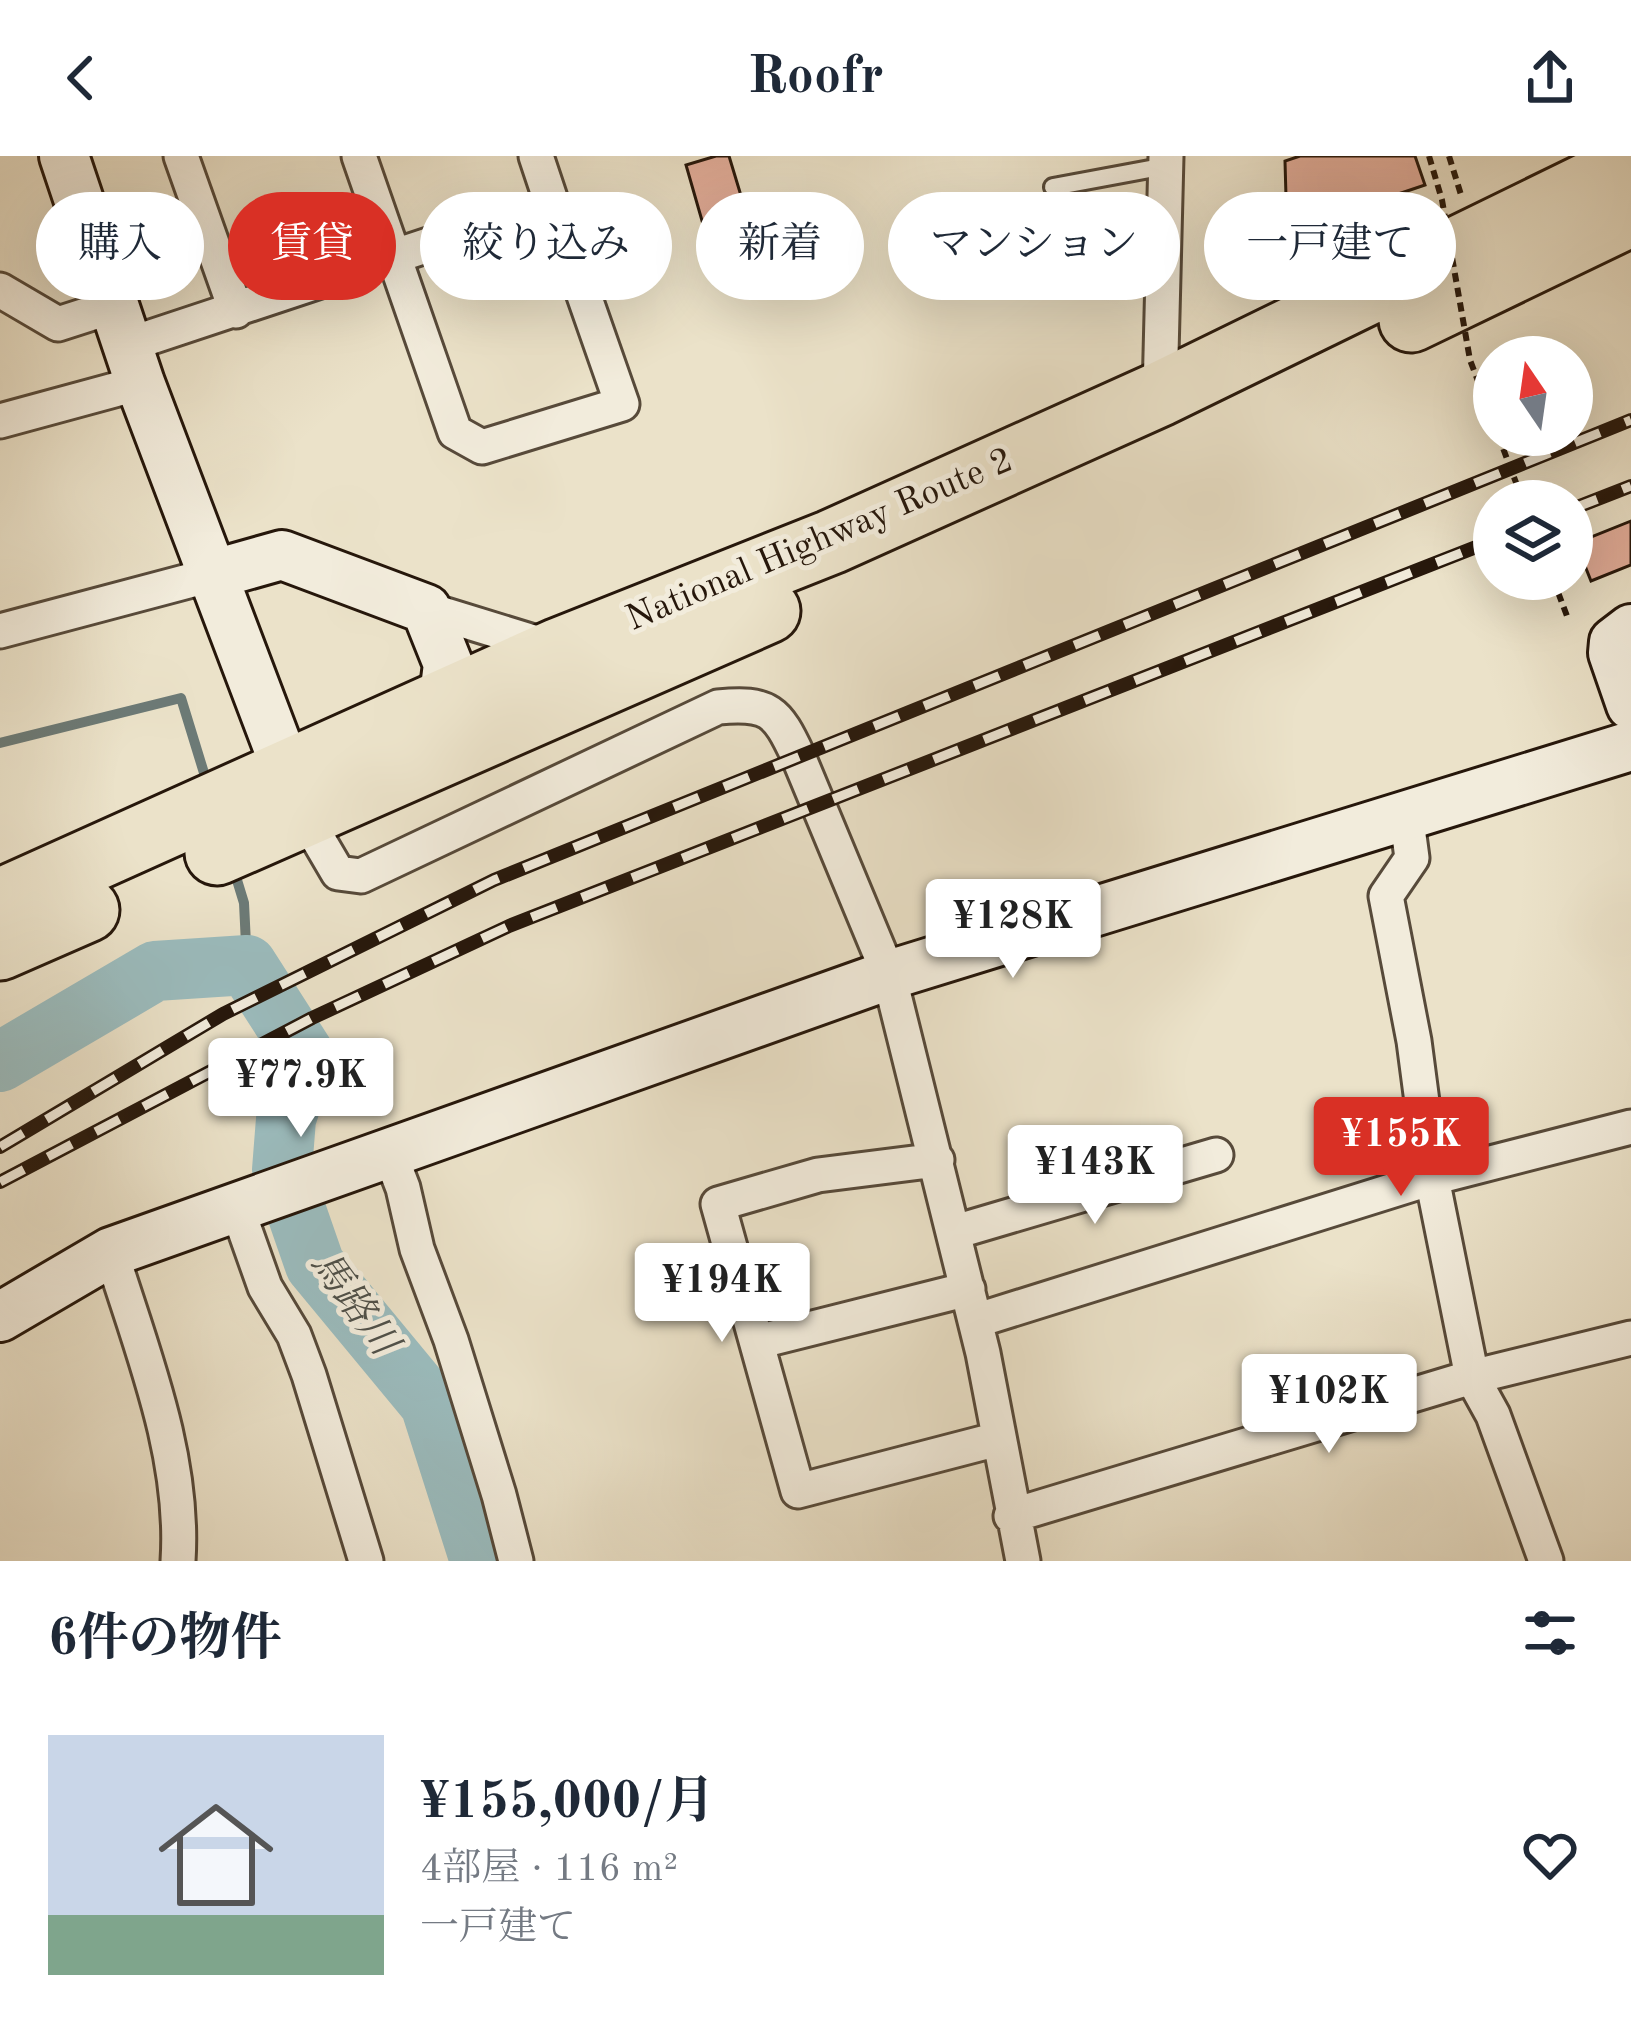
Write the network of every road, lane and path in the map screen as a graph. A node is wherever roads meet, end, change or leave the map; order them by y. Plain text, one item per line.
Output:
1 (64, 156) edge
2 (182, 156) edge
3 (359, 156) edge
4 (536, 156) edge
5 (1429, 156) edge
6 (1449, 156) edge
7 (1166, 161) edge
8 (1631, 164) edge
9 (1053, 187) dead end
10 (1460, 190) dead end
11 (372, 192) edge
12 (548, 192) edge
13 (1631, 214) edge
14 (396, 260) edge
15 (0, 290) edge
16 (268, 300) edge
17 (586, 300) edge
18 (236, 311) junction
19 (127, 345) junction
20 (1473, 368) edge
21 (1160, 394) junction
22 (0, 421) edge
23 (211, 575) junction
24 (1561, 600) edge
25 (426, 609) junction
26 (1567, 616) dead end
27 (1631, 629) edge
28 (0, 632) edge
29 (559, 650) junction
30 (443, 705) junction
31 (1631, 705) edge
32 (1631, 746) edge
33 (295, 795) junction
34 (1406, 813) junction
35 (0, 901) edge
36 (0, 948) edge
37 (889, 975) junction
38 (1631, 1127) edge
39 (1216, 1155) dead end
40 (383, 1156) junction
41 (938, 1160) junction
42 (1432, 1178) junction
43 (246, 1205) junction
44 (955, 1232) junction
45 (111, 1252) junction
46 (972, 1305) junction
47 (0, 1316) edge
48 (1631, 1338) edge
49 (757, 1342) junction
50 (1472, 1377) junction
51 (998, 1439) junction
52 (1011, 1516) junction
53 (178, 1561) edge
54 (366, 1561) edge
55 (516, 1561) edge
56 (1023, 1561) edge
57 (1546, 1561) edge

1 - 19 street
2 - 18 street
3 - 11 street
4 - 12 street
5 - 20 path, bridge
6 - 10 path
7 - 9 lane
7 - 21 street
8 - 21 highway, National Highway Route 2
13 - 33 highway, National Highway Route 2
14 - 17 street
15 - 19 street
16 - 18 street
18 - 19 street
19 - 22 street
19 - 23 street
21 - 29 highway, National Highway Route 2
23 - 25 street
23 - 28 street
23 - 33 street
24 - 26 path
25 - 29 street
25 - 30 street
27 - 31 street
29 - 30 highway, National Highway Route 2
30 - 33 highway, National Highway Route 2
32 - 34 street
33 - 35 highway, National Highway Route 2
33 - 36 highway, National Highway Route 2
33 - 37 street
34 - 37 street
34 - 42 street
37 - 40 street
37 - 41 street
38 - 42 street
39 - 44 street
40 - 43 street
40 - 55 street
41 - 44 street
41 - 49 street
42 - 46 street
42 - 50 street
43 - 45 street
43 - 54 street
44 - 46 street
45 - 47 street
45 - 53 street
46 - 49 street
46 - 51 street
48 - 50 street
49 - 51 street
50 - 52 street
50 - 57 street
51 - 52 street
52 - 56 street

